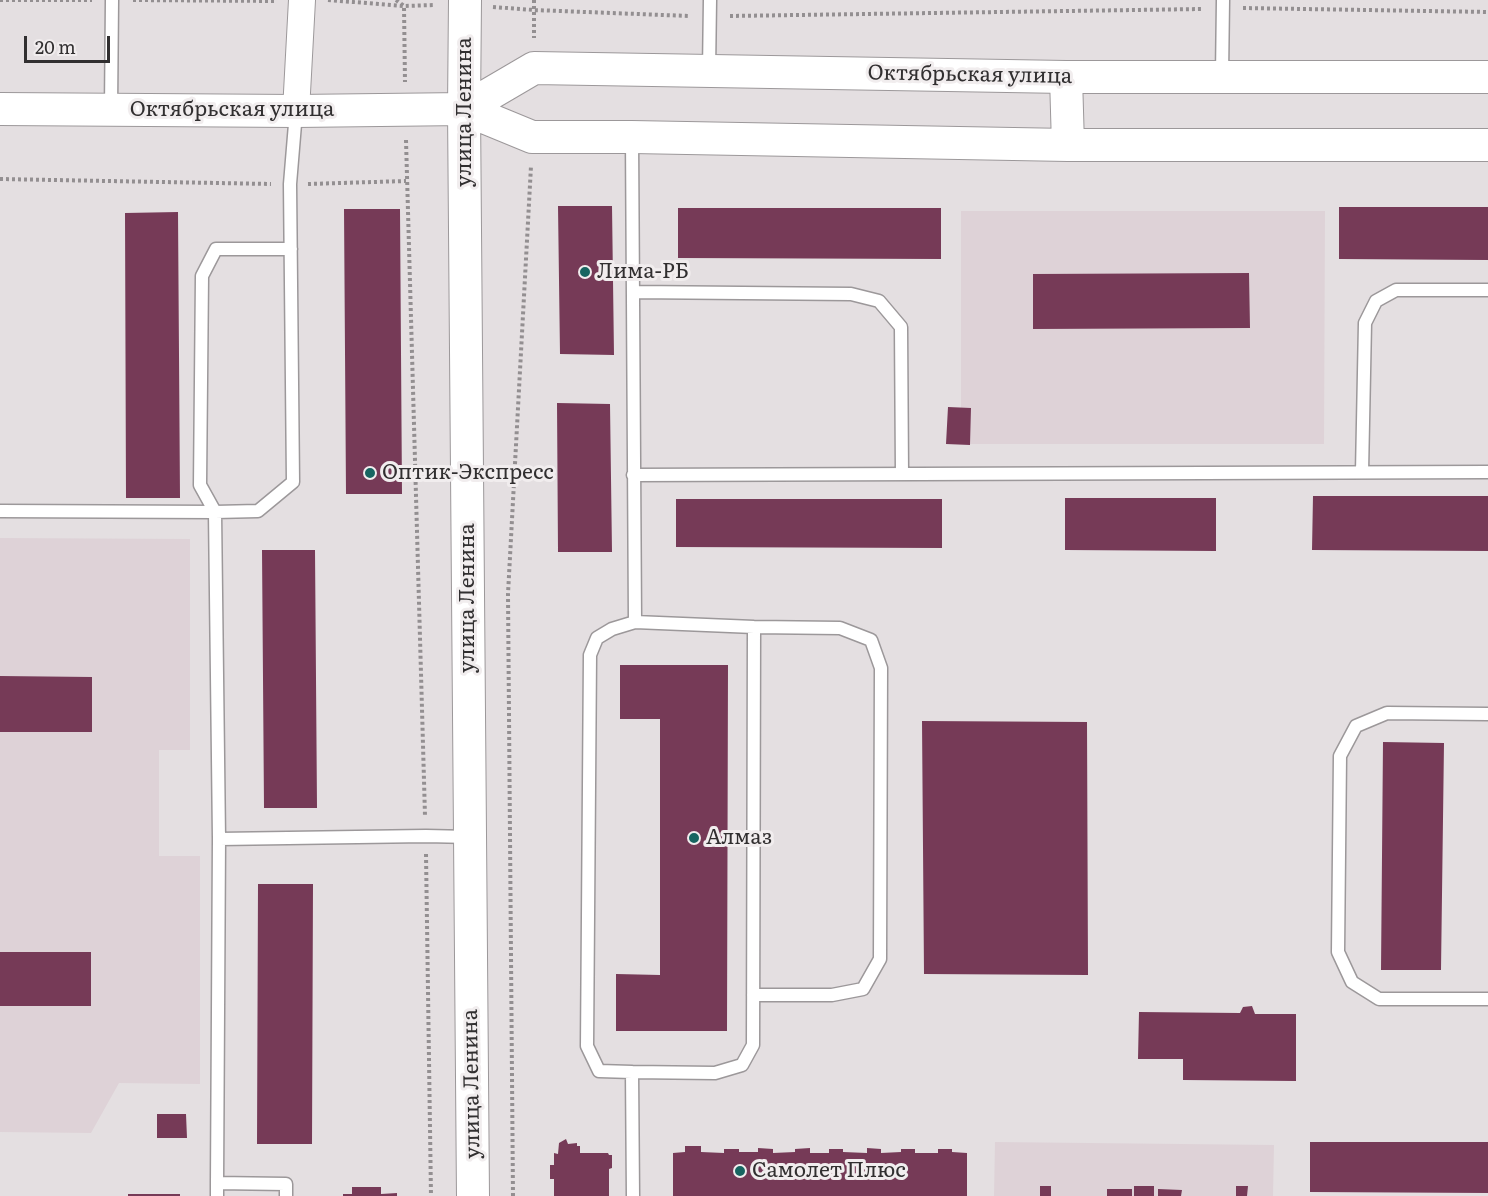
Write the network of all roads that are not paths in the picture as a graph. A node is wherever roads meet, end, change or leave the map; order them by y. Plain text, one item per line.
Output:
1 (112, 0) edge
2 (291, 0) edge
3 (710, 0) edge
4 (465, 3) edge
5 (1223, 4) edge
6 (709, 71) junction
7 (1066, 76) junction
8 (1221, 76) junction
9 (1488, 77) edge
10 (0, 109) edge
11 (111, 109) junction
12 (464, 109) junction
13 (296, 111) junction
14 (632, 137) junction
15 (1488, 145) edge
16 (1068, 146) junction
17 (291, 249) junction
18 (1488, 290) edge
19 (634, 292) junction
20 (1362, 472) junction
21 (1488, 472) edge
22 (902, 474) junction
23 (633, 475) junction
24 (0, 511) edge
25 (215, 512) junction
26 (635, 622) junction
27 (754, 627) junction
28 (1488, 714) edge
29 (470, 837) junction
30 (219, 839) junction
31 (753, 995) junction
32 (1488, 999) edge
33 (632, 1072) junction
34 (217, 1190) edge
35 (286, 1196) edge
36 (473, 1196) edge
37 (633, 1196) edge

1 - 11 lane
2 - 13 street
3 - 6 lane
4 - 12 street, улица Ленина
5 - 8 lane
6 - 7 street, Октябрьская улица
6 - 12 street, Октябрьская улица
7 - 8 street, Октябрьская улица
7 - 16 street
8 - 9 street, Октябрьская улица
10 - 11 street, Октябрьская улица
11 - 13 street, Октябрьская улица
12 - 13 street, Октябрьская улица
12 - 14 street, Октябрьская улица
12 - 29 street, улица Ленина
13 - 17 lane
14 - 16 street, Октябрьская улица
14 - 19 lane
15 - 16 street, Октябрьская улица
17 - 25 lane
17 - 25 lane
18 - 20 lane
19 - 22 lane
19 - 23 lane
20 - 21 lane
20 - 22 lane
22 - 23 lane
23 - 26 lane
24 - 25 lane
25 - 30 lane
26 - 27 lane
26 - 33 lane
27 - 31 lane
27 - 31 lane
28 - 32 lane
29 - 30 lane
29 - 36 street, улица Ленина
30 - 34 lane
31 - 33 lane
33 - 37 lane
34 - 35 lane

